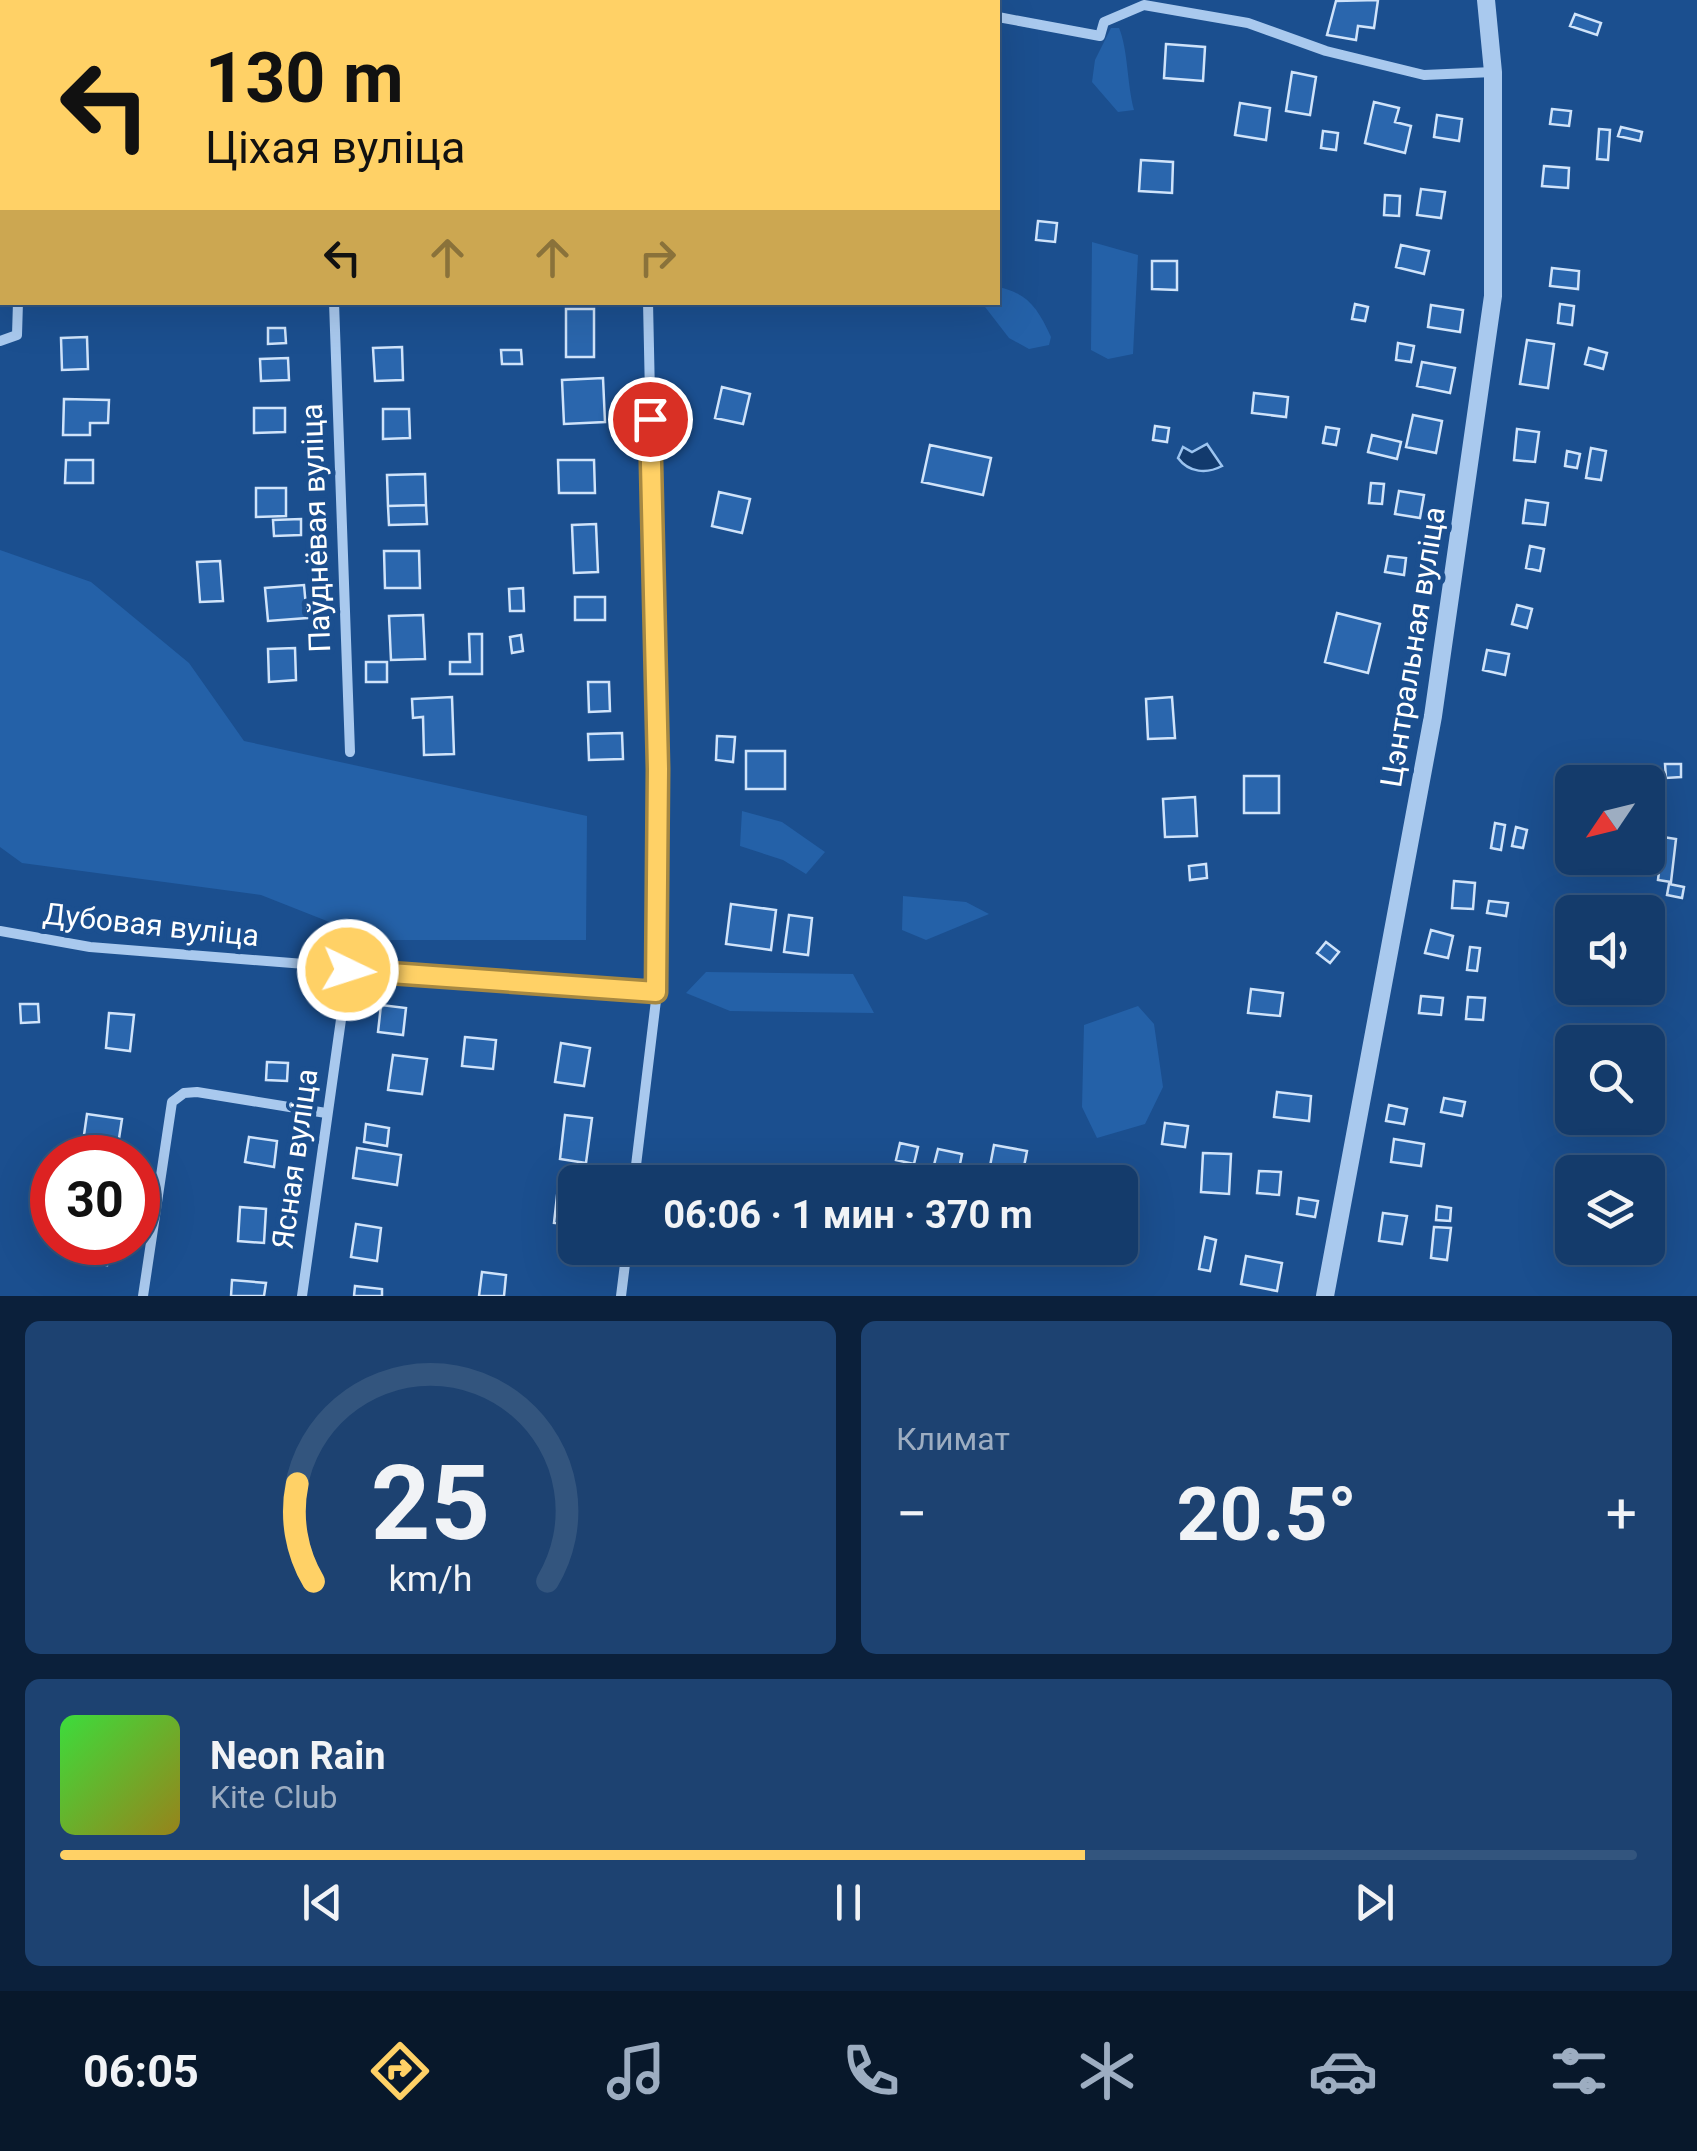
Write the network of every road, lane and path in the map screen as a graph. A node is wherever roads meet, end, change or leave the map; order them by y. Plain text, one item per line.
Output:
1 (1486, 0) edge
2 (1000, 18) edge
3 (1493, 72) junction
4 (18, 305) edge
5 (334, 305) edge
6 (648, 305) edge
7 (0, 341) edge
8 (350, 752) dead end
9 (0, 931) edge
10 (348, 970) junction
11 (656, 992) junction
12 (326, 1113) junction
13 (636, 1165) edge
14 (625, 1265) edge
15 (143, 1296) edge
16 (302, 1296) edge
17 (621, 1296) edge
18 (1325, 1296) edge

1 - 3 street, Цэнтральная вуліца
2 - 3 street
3 - 18 street, Цэнтральная вуліца
4 - 7 street
5 - 8 street, Паўднёвая вуліца
6 - 11 street
9 - 10 street, Дубовая вуліца
10 - 11 street, Дубовая вуліца
10 - 12 street, Ясная вуліца
11 - 13 street
12 - 15 street
12 - 16 street, Ясная вуліца
14 - 17 street

